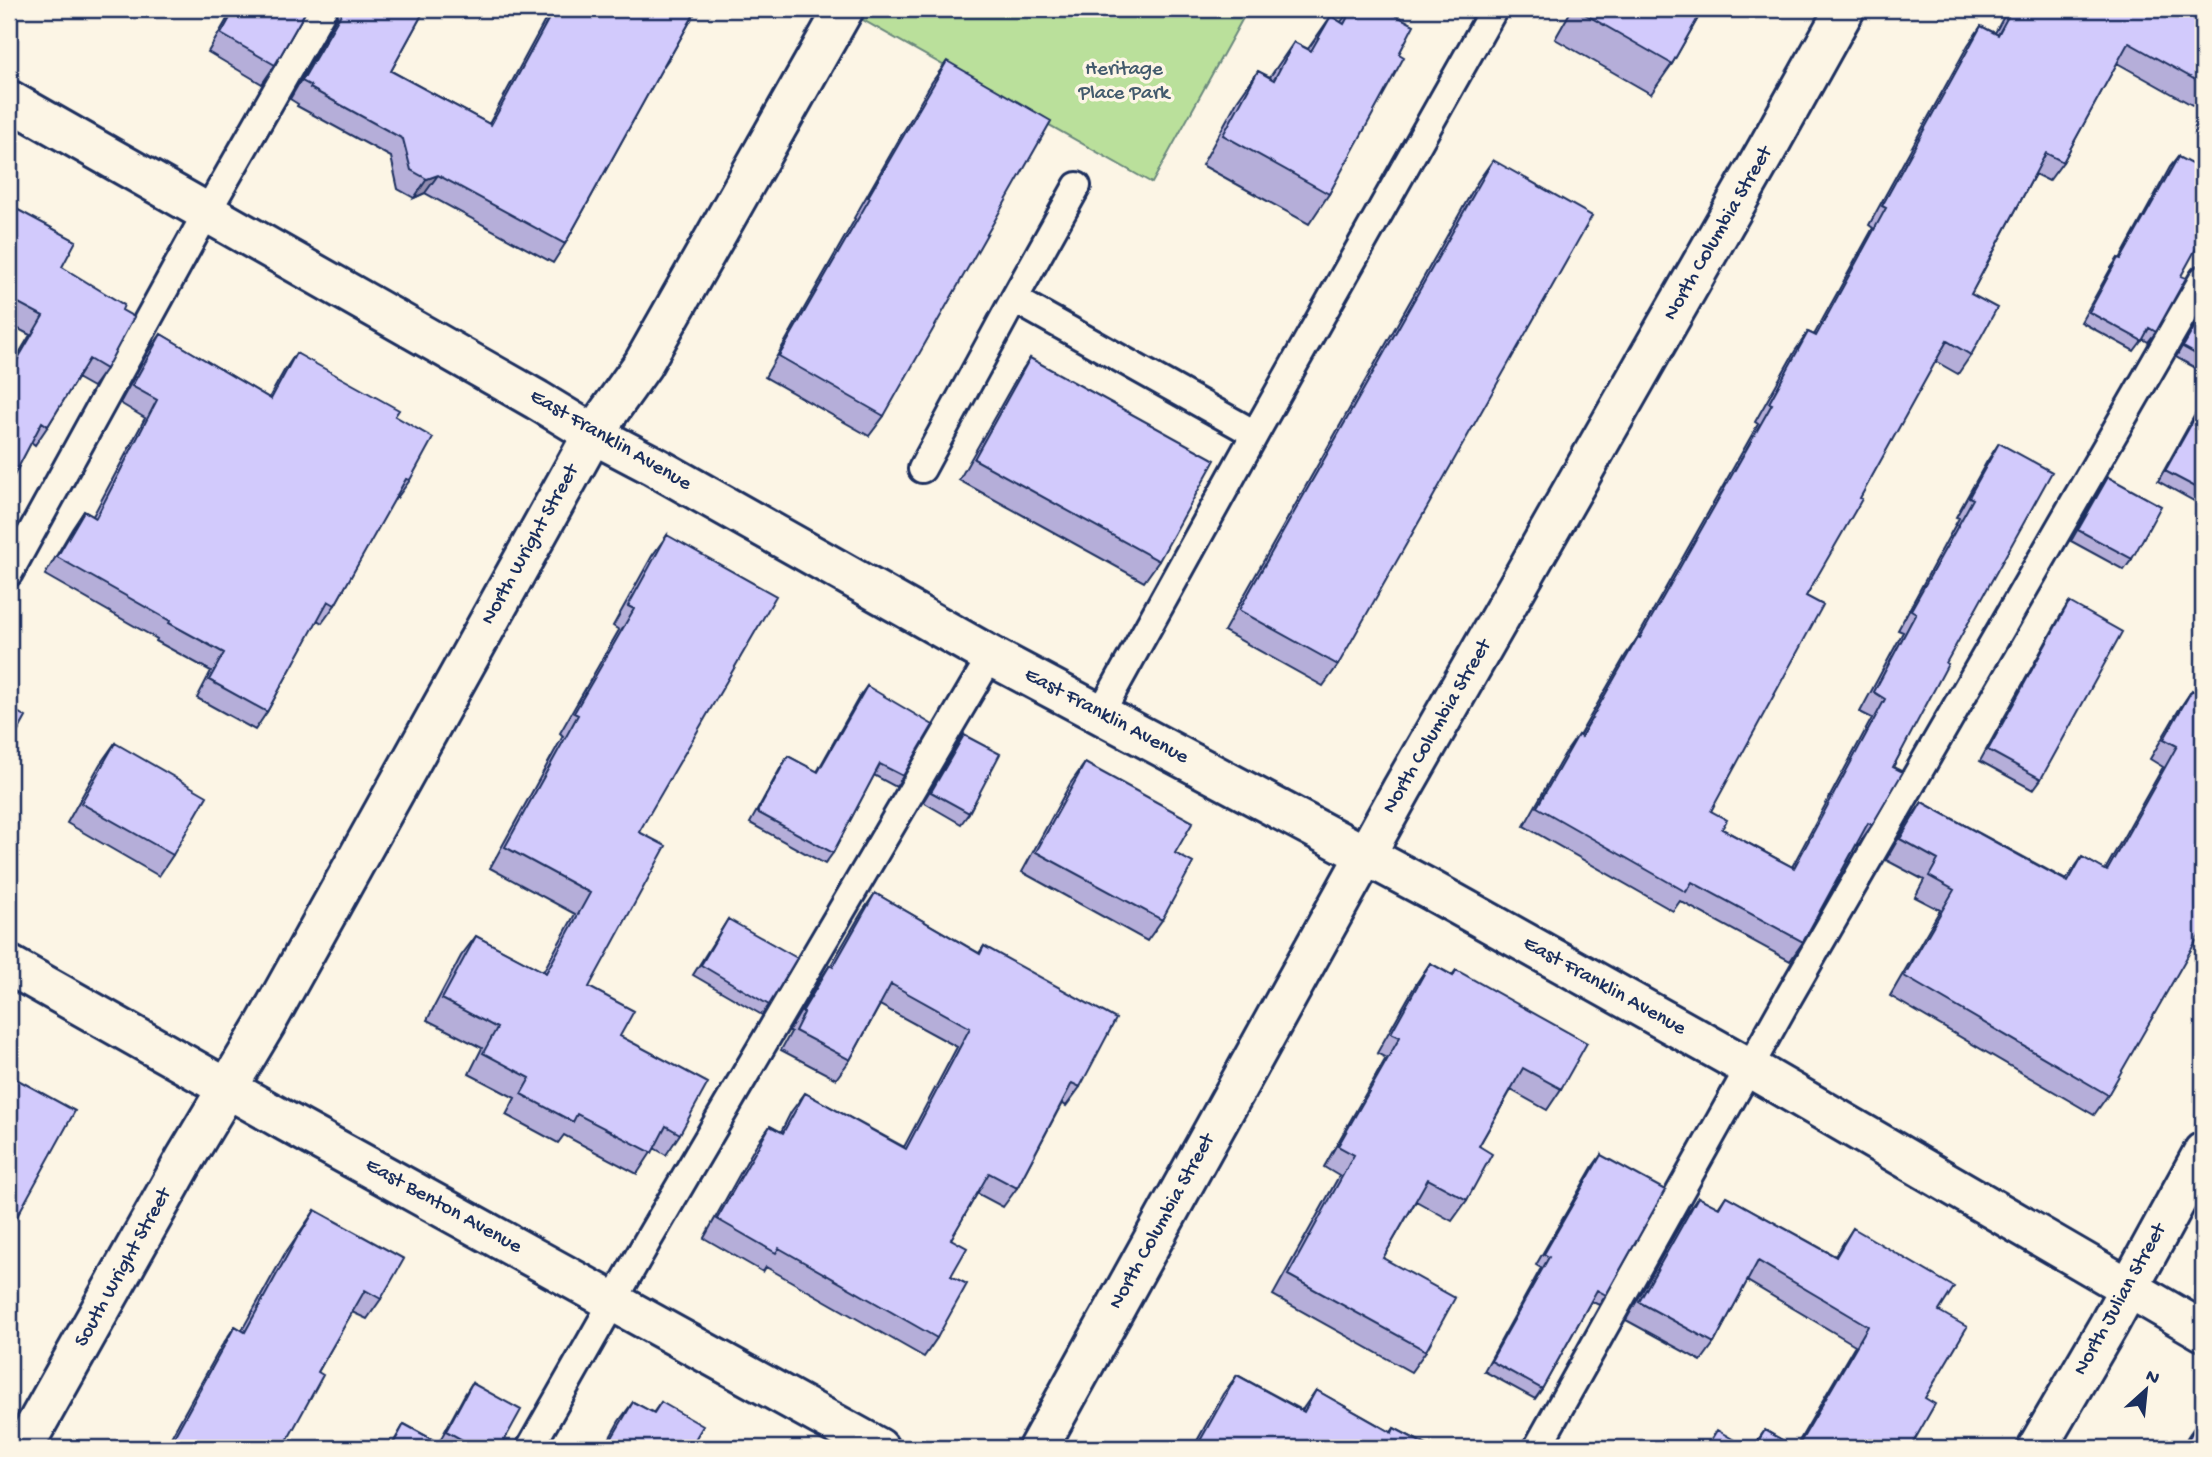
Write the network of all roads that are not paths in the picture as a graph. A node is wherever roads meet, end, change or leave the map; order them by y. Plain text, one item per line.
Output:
1 (323, 9) edge
2 (844, 9) edge
3 (1493, 9) edge
4 (1844, 9) edge
5 (9, 100) edge
6 (1077, 186) dead end
7 (207, 212) junction
8 (2203, 279) edge
9 (1014, 299) junction
10 (593, 434) junction
11 (1255, 434) junction
12 (922, 469) dead end
13 (9, 573) edge
14 (991, 656) junction
15 (1100, 714) junction
16 (1366, 854) junction
17 (9, 965) edge
18 (1750, 1069) junction
19 (227, 1088) junction
20 (2203, 1152) edge
21 (2128, 1287) junction
22 (615, 1301) junction
23 (2203, 1331) edge
24 (23, 1448) edge
25 (530, 1448) edge
26 (879, 1448) edge
27 (1038, 1448) edge
28 (1537, 1448) edge
29 (2037, 1448) edge

1 - 7 lane
2 - 10 street, North Wright Street
3 - 11 lane
4 - 16 street, North Columbia Street
5 - 7 street, East Franklin Avenue
6 - 9 lane
7 - 10 street, East Franklin Avenue
7 - 13 lane
8 - 18 lane
9 - 11 lane
9 - 12 lane
10 - 14 street, East Franklin Avenue
10 - 19 street, North Wright Street
11 - 15 lane
14 - 15 street, East Franklin Avenue
14 - 22 lane
15 - 16 street, East Franklin Avenue
16 - 18 street, East Franklin Avenue
16 - 27 street, North Columbia Street
17 - 19 street, East Benton Avenue
18 - 21 street, East Franklin Avenue
18 - 28 lane
19 - 22 street, East Benton Avenue
19 - 24 street, South Wright Street
20 - 21 street, North Julian Street
21 - 23 street, East Franklin Avenue
21 - 29 street, North Julian Street
22 - 25 lane
22 - 26 street, East Benton Avenue

